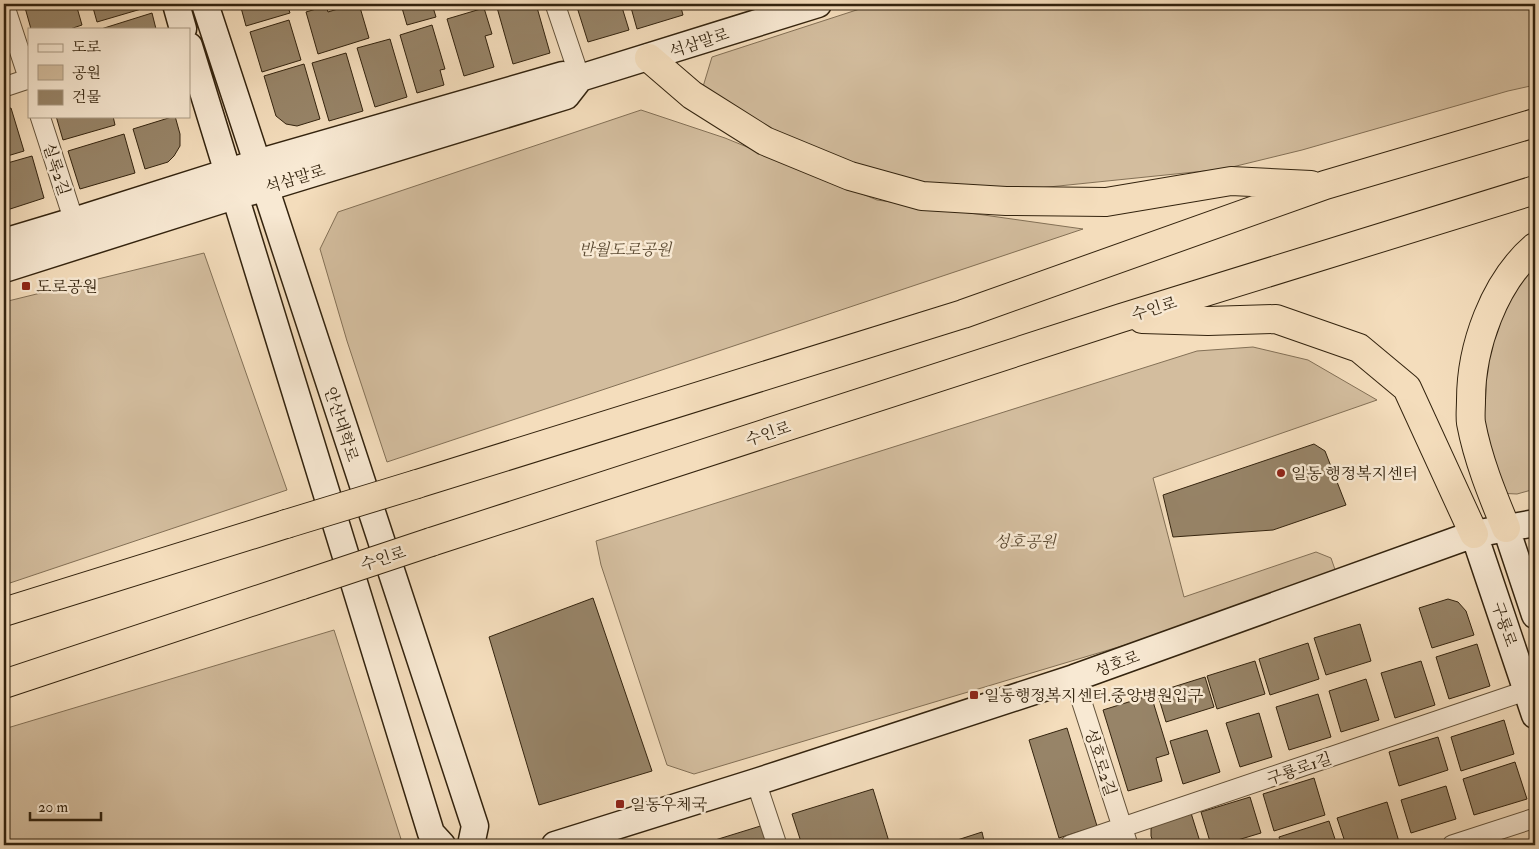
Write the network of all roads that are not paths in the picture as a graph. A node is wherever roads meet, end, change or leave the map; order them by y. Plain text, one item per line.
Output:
1 (4, 4) edge
2 (176, 4) edge
3 (205, 4) edge
4 (555, 4) edge
5 (818, 4) edge
6 (184, 28) edge
7 (190, 49) edge
8 (649, 58) junction
9 (28, 77) edge
10 (580, 78) junction
11 (28, 80) edge
12 (4, 87) edge
13 (41, 118) edge
14 (1535, 123) edge
15 (257, 163) junction
16 (230, 184) junction
17 (1325, 185) junction
18 (265, 188) junction
19 (1535, 190) edge
20 (74, 222) junction
21 (4, 242) edge
22 (1535, 247) edge
23 (4, 269) edge
24 (1121, 318) junction
25 (1535, 523) edge
26 (1506, 528) junction
27 (1474, 534) junction
28 (4, 612) edge
29 (1535, 616) edge
30 (1074, 678) junction
31 (4, 684) edge
32 (1528, 690) junction
33 (1535, 715) edge
34 (756, 782) junction
35 (1535, 818) edge
36 (1126, 836) edge
37 (442, 845) edge
38 (471, 845) edge
39 (555, 845) edge
40 (778, 845) edge
41 (1070, 845) edge
42 (1452, 845) edge

1 - 9 street
2 - 6 street
3 - 15 street, 안산대학로
4 - 10 street
5 - 8 street, 석삼말로
7 - 16 street
8 - 10 street, 석삼말로
8 - 17 highway
10 - 15 street, 석삼말로
10 - 18 street, 석삼말로
11 - 12 street
13 - 20 street, 실록2길
14 - 17 highway
15 - 16 street, 석삼말로
15 - 18 street, 안산대학로
16 - 18 street, 석삼말로
16 - 20 street, 석삼말로
16 - 23 street, 석삼말로
16 - 37 street
17 - 28 highway, bridge
18 - 38 street, 안산대학로
19 - 24 highway, 수인로
20 - 21 street, 석삼말로
22 - 26 highway
24 - 27 highway
24 - 31 highway, 수인로, bridge
25 - 26 street, 성호로
26 - 27 street, 성호로
26 - 29 street, 구룡로
27 - 30 street, 성호로
27 - 32 street, 구룡로
30 - 34 street, 성호로
30 - 36 street, 성호로2길
32 - 33 street, 구룡로
32 - 36 street, 구룡로1길
34 - 39 street, 성호로
34 - 40 street
35 - 42 street
36 - 41 street, 구룡로1길

